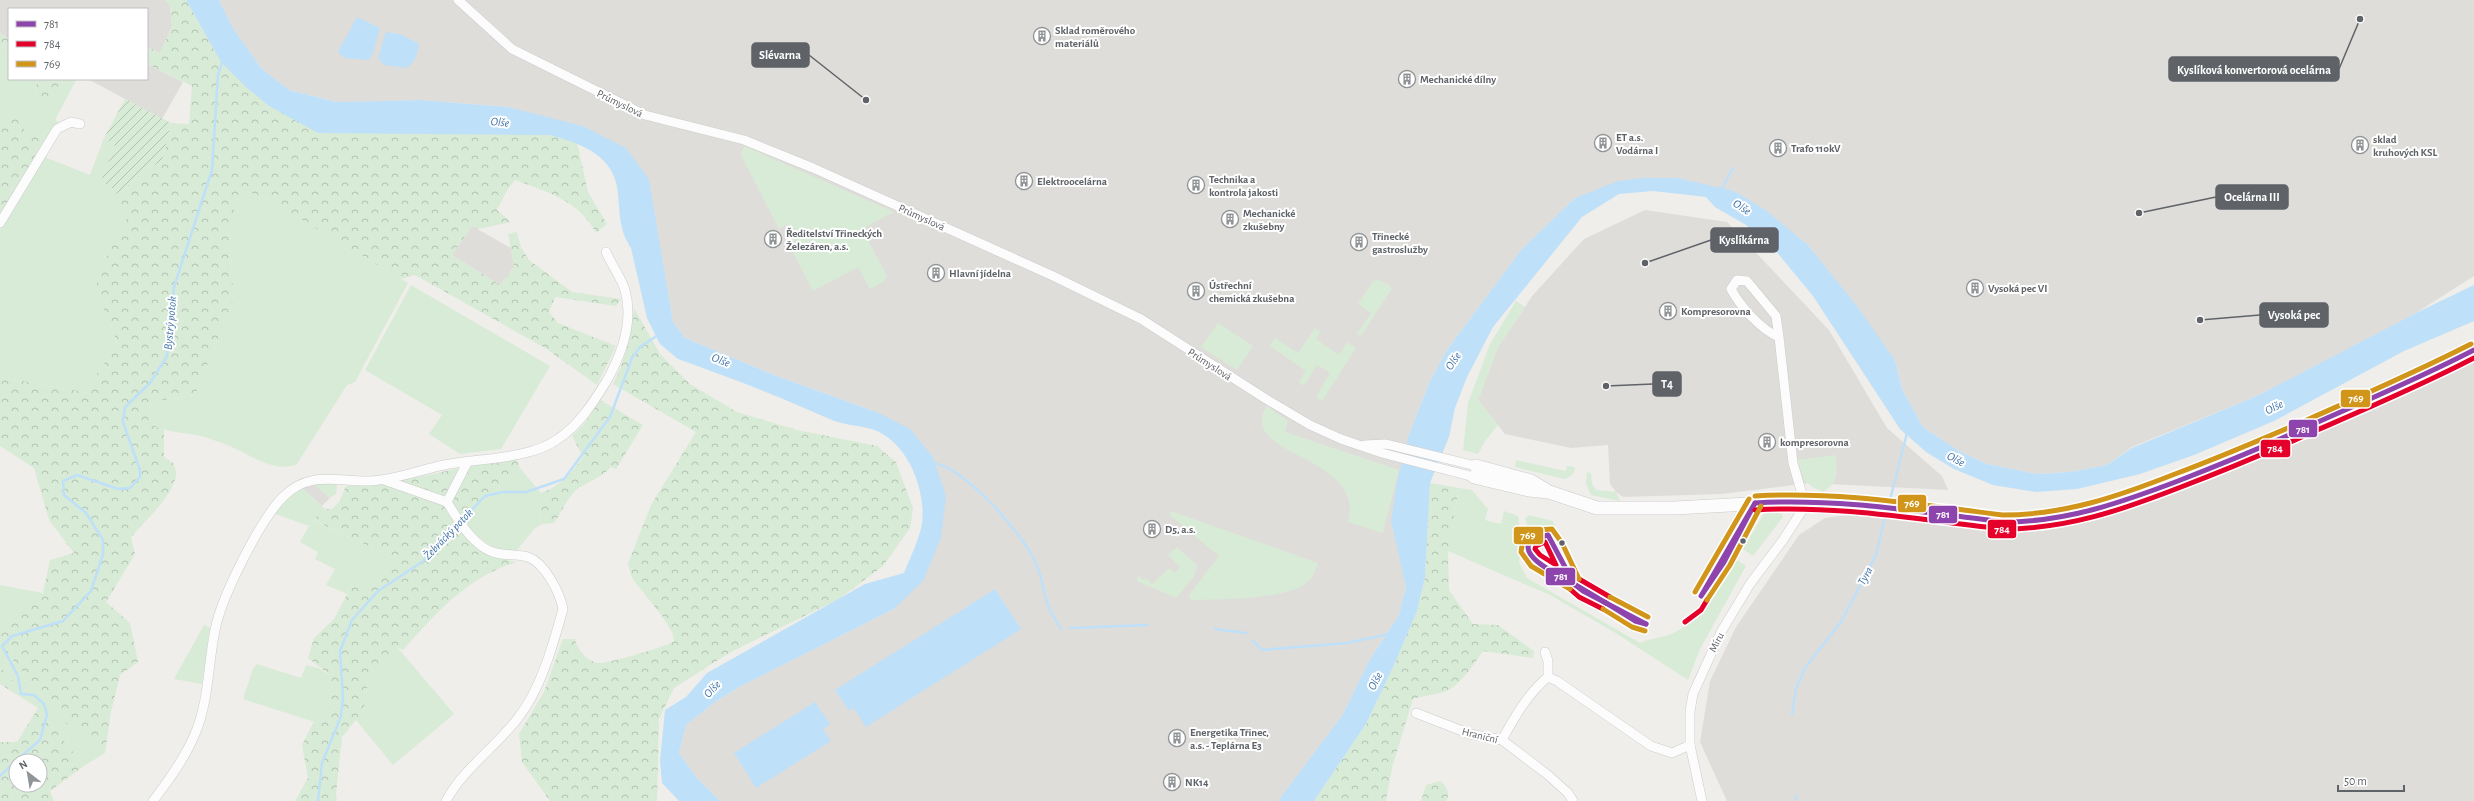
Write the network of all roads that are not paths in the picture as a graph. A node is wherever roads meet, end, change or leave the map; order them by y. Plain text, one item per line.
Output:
1 (458, 0) edge
2 (80, 124) dead end
3 (0, 223) edge
4 (606, 252) dead end
5 (1779, 337) junction
6 (2474, 350) edge
7 (1364, 445) junction
8 (468, 461) junction
9 (1475, 472) junction
10 (382, 480) junction
11 (447, 502) junction
12 (1804, 502) junction
13 (1545, 652) dead end
14 (1548, 677) junction
15 (1416, 713) dead end
16 (1502, 740) junction
17 (1690, 745) junction
18 (153, 801) edge
19 (446, 801) edge
20 (1573, 801) edge
21 (1702, 801) edge

1 - 7 street, Průmyslová
2 - 3 street
4 - 8 street
5 - 5 street
5 - 12 street
6 - 12 street
7 - 9 street, Průmyslová
7 - 9 street
8 - 10 street
8 - 11 street
9 - 12 street
10 - 11 street
10 - 18 street
11 - 19 street
12 - 17 street, Míru
13 - 14 street
14 - 16 street
14 - 17 street
15 - 16 street, Hraniční
16 - 20 street, Hraniční
17 - 21 street, Míru

